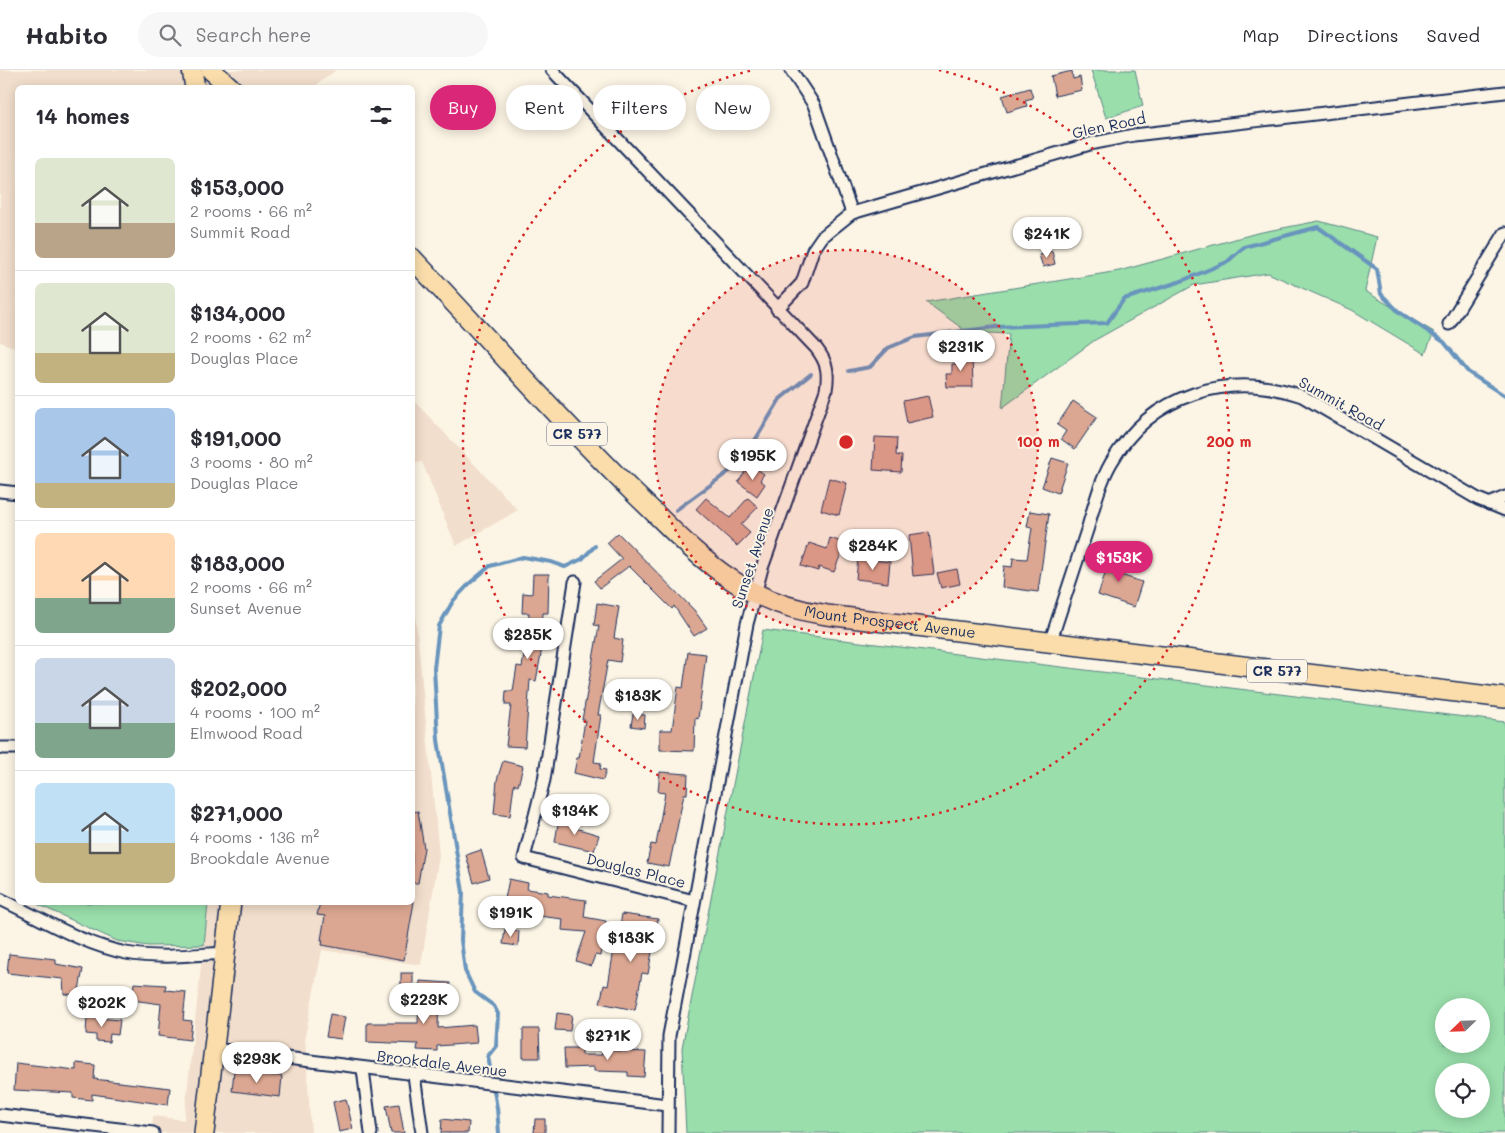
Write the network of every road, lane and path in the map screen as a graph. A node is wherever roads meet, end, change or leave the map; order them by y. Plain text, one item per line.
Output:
1 (192, 70) edge
2 (210, 70) edge
3 (552, 70) edge
4 (791, 70) edge
5 (194, 85) edge
6 (228, 85) edge
7 (1505, 92) edge
8 (852, 213) junction
9 (1505, 233) edge
10 (415, 261) edge
11 (777, 309) junction
12 (1449, 324) dead end
13 (0, 491) edge
14 (15, 493) edge
15 (1505, 498) edge
16 (1489, 504) junction
17 (1505, 510) edge
18 (575, 582) dead end
19 (756, 595) junction
20 (1050, 643) junction
21 (1505, 698) edge
22 (0, 748) edge
23 (15, 748) edge
24 (0, 899) edge
25 (694, 901) junction
26 (231, 905) edge
27 (225, 953) junction
28 (214, 1049) junction
29 (362, 1069) junction
30 (414, 1075) junction
31 (667, 1105) junction
32 (0, 1115) edge
33 (153, 1133) edge
34 (204, 1133) edge
35 (371, 1133) edge
36 (422, 1133) edge
37 (668, 1133) edge

1 - 5 main road
2 - 6 main road
3 - 11 street, Sunset Avenue
4 - 8 street
7 - 8 street, Glen Road
8 - 11 street, Glen Road
9 - 12 street
10 - 19 main road, Mount Prospect Avenue / CR 577
11 - 19 street, Sunset Avenue
13 - 14 street
15 - 16 street
16 - 17 street, Summit Road
16 - 20 street, Summit Road
18 - 25 street, Douglas Place
19 - 20 main road, Mount Prospect Avenue / CR 577
19 - 25 street, Sunset Avenue
20 - 21 main road, Mount Prospect Avenue / CR 577
22 - 23 street
24 - 27 street
25 - 31 street, Sunset Avenue
26 - 27 main road
27 - 28 main road
28 - 29 street, Brookdale Avenue
28 - 34 main road
29 - 30 street, Brookdale Avenue
29 - 35 street
30 - 31 street, Brookdale Avenue
30 - 36 street
31 - 37 street, Sunset Avenue
32 - 33 street

